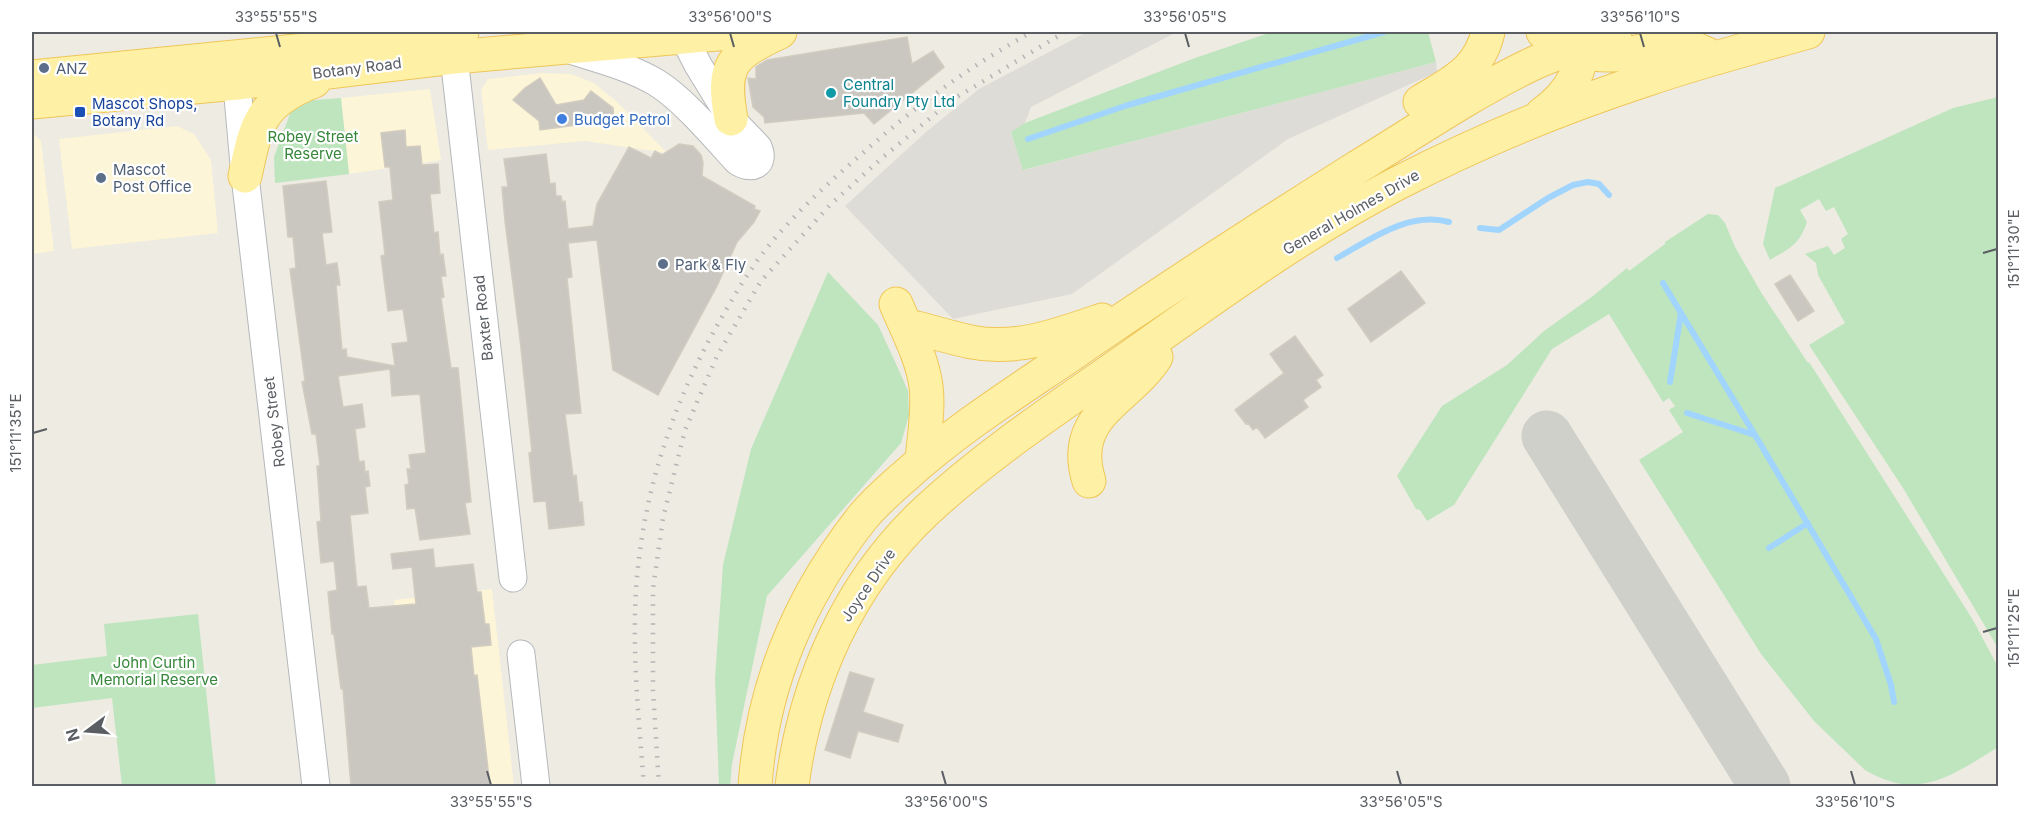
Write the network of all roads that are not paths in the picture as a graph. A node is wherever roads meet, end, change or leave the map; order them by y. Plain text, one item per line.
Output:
1 (740, 32) edge
2 (780, 32) edge
3 (1488, 32) edge
4 (1544, 32) edge
5 (1615, 32) edge
6 (1808, 32) edge
7 (682, 34) edge
8 (458, 44) edge
9 (1579, 44) edge
10 (355, 48) edge
11 (563, 48) junction
12 (1716, 58) junction
13 (236, 70) junction
14 (32, 77) edge
15 (32, 102) edge
16 (731, 119) junction
17 (1530, 122) junction
18 (1401, 140) junction
19 (245, 176) junction
20 (896, 304) dead end
21 (1140, 308) junction
22 (1176, 325) junction
23 (917, 328) dead end
24 (1022, 434) joint
25 (922, 460) junction
26 (1089, 481) dead end
27 (513, 578) dead end
28 (521, 654) dead end
29 (316, 786) edge
30 (536, 786) edge
31 (755, 786) edge
32 (792, 786) edge

1 - 7 main road, Botany Road
2 - 16 main road
3 - 18 main road
4 - 9 main road
5 - 9 main road
6 - 12 main road, General Holmes Drive
7 - 11 main road, Botany Road
7 - 16 street
8 - 10 main road, Botany Road
8 - 11 main road, Botany Road
8 - 27 street, Baxter Road
9 - 12 main road
9 - 17 main road
9 - 18 main road
10 - 13 main road, Botany Road
10 - 19 main road
11 - 16 street
12 - 17 main road, General Holmes Drive
13 - 14 main road, Botany Road
13 - 15 main road, Botany Road
13 - 19 street, Robey Street
17 - 22 main road, General Holmes Drive
18 - 21 main road
19 - 29 street, Robey Street
20 - 25 main road
21 - 23 main road
21 - 25 main road
22 - 24 main road, General Holmes Drive
22 - 26 main road
24 - 32 main road, Joyce Drive
25 - 31 main road
28 - 30 street

